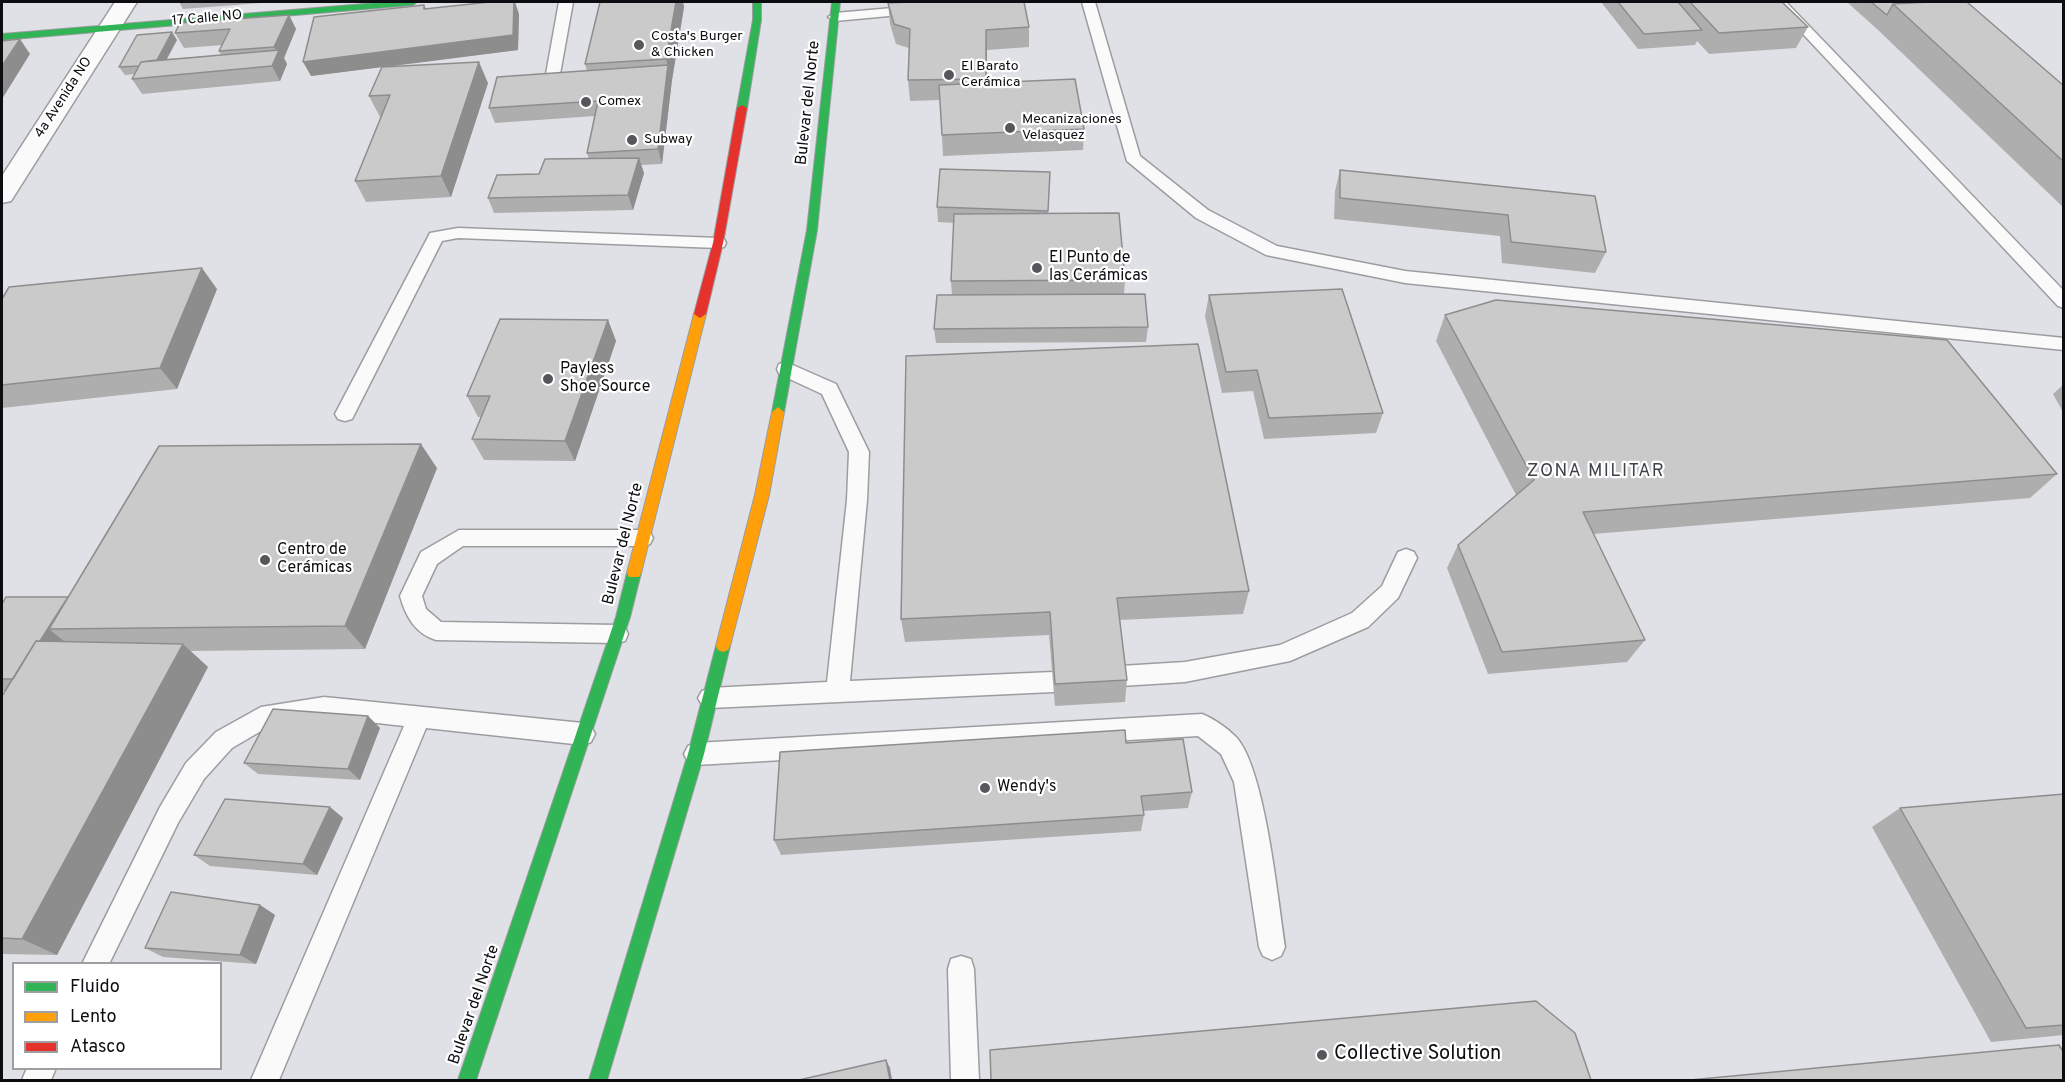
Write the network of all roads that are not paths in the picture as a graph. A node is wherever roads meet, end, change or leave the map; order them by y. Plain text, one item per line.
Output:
1 (126, 2) edge
2 (413, 2) edge
3 (566, 2) edge
4 (758, 2) edge
5 (836, 2) edge
6 (1088, 2) edge
7 (1779, 2) edge
8 (925, 9) edge
9 (835, 17) junction
10 (110, 27) junction
11 (2, 37) edge
12 (553, 74) edge
13 (2, 195) edge
14 (718, 243) junction
15 (2064, 302) edge
16 (2064, 344) edge
17 (786, 369) junction
18 (345, 414) dead end
19 (643, 538) junction
20 (1406, 558) dead end
21 (616, 634) junction
22 (1121, 676) edge
23 (1053, 682) edge
24 (837, 692) junction
25 (710, 698) junction
26 (419, 717) junction
27 (583, 734) junction
28 (696, 754) junction
29 (1272, 947) dead end
30 (95, 962) edge
31 (961, 969) dead end
32 (265, 1080) edge
33 (467, 1080) edge
34 (598, 1080) edge
35 (965, 1080) edge

1 - 10 street, 4a Avenida NO
2 - 10 main road, 17 Calle NO
3 - 12 lane
4 - 14 main road, Bulevar del Norte
5 - 9 main road, Bulevar del Norte
6 - 16 lane
7 - 15 lane
8 - 9 lane
9 - 17 main road, Bulevar del Norte
10 - 11 main road, 17 Calle NO
10 - 13 street, 4a Avenida NO
14 - 18 lane
14 - 19 main road, Bulevar del Norte
17 - 24 lane
17 - 25 main road, Bulevar del Norte
19 - 21 main road, Bulevar del Norte
19 - 21 lane
20 - 22 lane
21 - 27 main road, Bulevar del Norte
23 - 24 lane
24 - 25 lane
25 - 28 main road, Bulevar del Norte
26 - 27 lane
26 - 30 lane
26 - 32 lane
27 - 33 main road, Bulevar del Norte
28 - 29 lane
28 - 34 main road, Bulevar del Norte
31 - 35 lane

